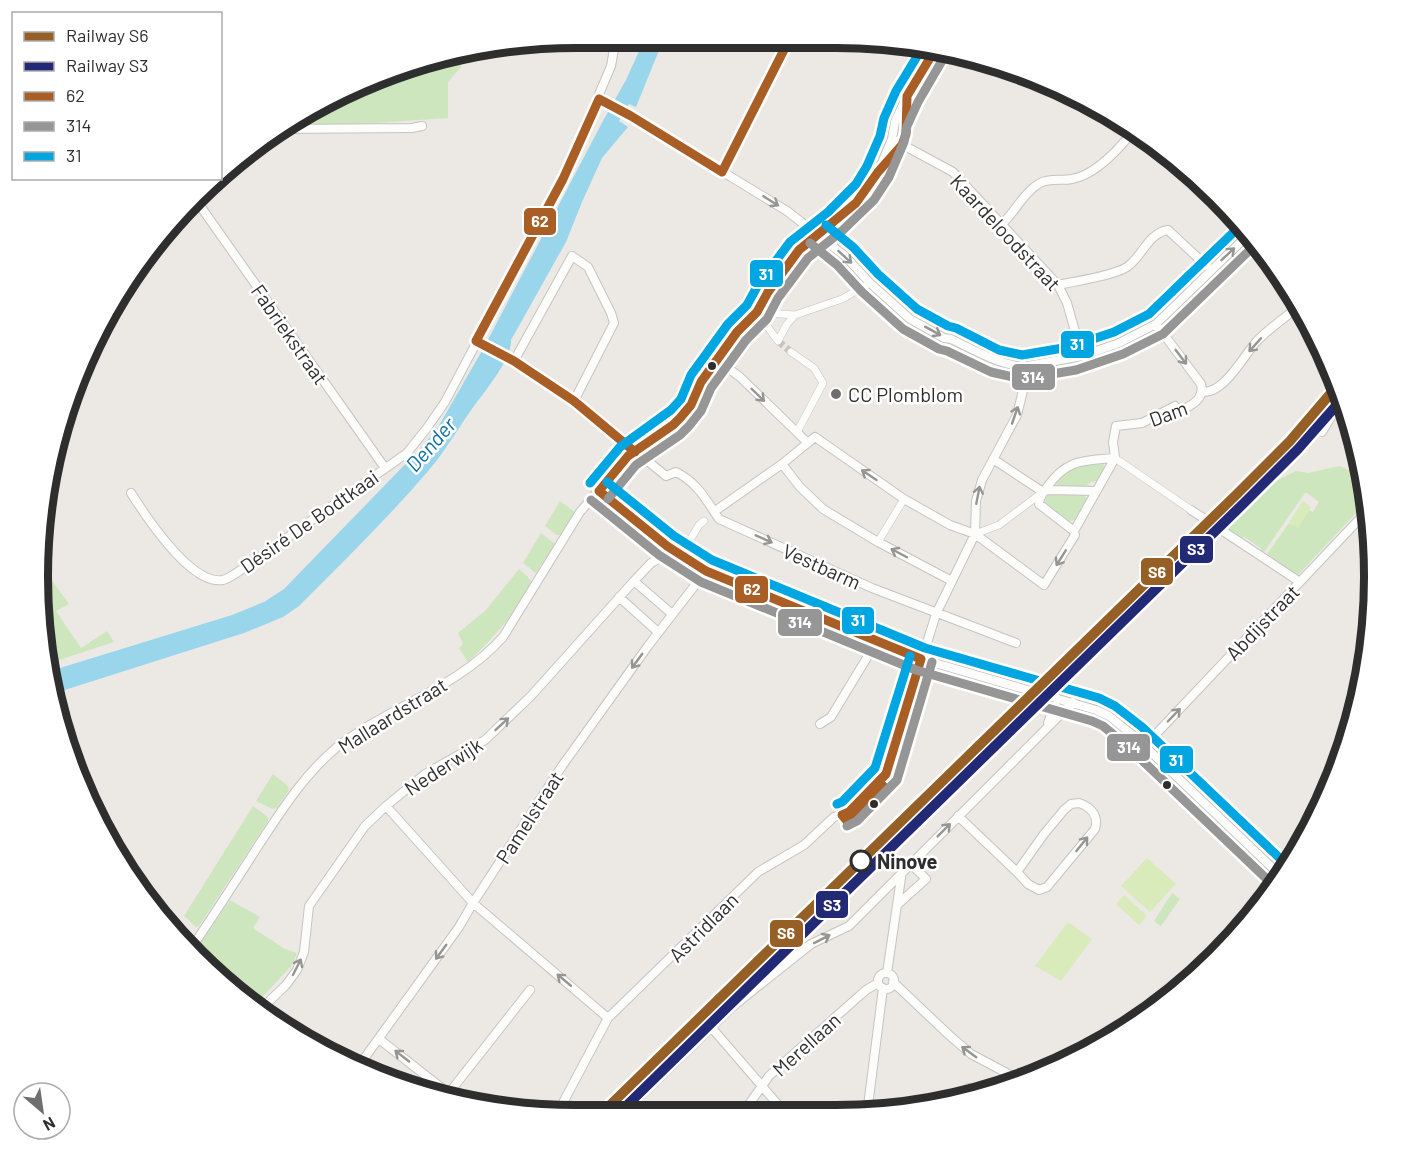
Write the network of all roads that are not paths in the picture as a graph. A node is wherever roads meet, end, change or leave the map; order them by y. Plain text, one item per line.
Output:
1 (614, 48) edge
2 (785, 48) edge
3 (931, 57) edge
4 (908, 96) junction
5 (606, 102) junction
6 (422, 126) dead end
7 (296, 129) edge
8 (1128, 137) edge
9 (892, 139) junction
10 (902, 145) junction
11 (722, 172) junction
12 (878, 172) junction
13 (200, 206) edge
14 (1002, 224) junction
15 (818, 234) junction
16 (1243, 240) edge
17 (1211, 270) junction
18 (870, 283) junction
19 (1058, 285) junction
20 (1293, 311) edge
21 (757, 312) junction
22 (795, 315) junction
23 (1156, 324) junction
24 (478, 342) junction
25 (791, 352) tunnel mouth
26 (1082, 356) junction
27 (717, 360) junction
28 (513, 362) junction
29 (1029, 366) junction
30 (1203, 392) junction
31 (574, 401) junction
32 (1336, 408) edge
33 (797, 432) junction
34 (1322, 432) dead end
35 (812, 440) junction
36 (635, 452) junction
37 (1115, 458) junction
38 (993, 459) junction
39 (782, 464) junction
40 (385, 468) junction
41 (599, 491) junction
42 (1095, 491) junction
43 (1044, 492) junction
44 (131, 493) dead end
45 (904, 499) junction
46 (1191, 510) joint
47 (710, 516) junction
48 (1360, 518) edge
49 (1074, 531) junction
50 (975, 534) junction
51 (878, 542) junction
52 (678, 552) junction
53 (706, 571) junction
54 (634, 580) junction
55 (951, 580) junction
56 (1300, 582) junction
57 (619, 597) junction
58 (672, 614) junction
59 (936, 614) junction
60 (658, 632) junction
61 (877, 641) junction
62 (1016, 643) dead end
63 (921, 659) junction
64 (1057, 698) junction
65 (1073, 702) junction
66 (820, 724) dead end
67 (1047, 727) junction
68 (1144, 746) junction
69 (386, 806) junction
70 (958, 816) junction
71 (910, 863) junction
72 (1275, 870) edge
73 (902, 871) junction
74 (1017, 872) junction
75 (473, 903) junction
76 (897, 905) junction
77 (195, 942) edge
78 (887, 973) junction
79 (894, 982) junction
80 (881, 986) junction
81 (530, 990) dead end
82 (267, 1004) edge
83 (608, 1018) junction
84 (711, 1028) junction
85 (379, 1038) junction
86 (363, 1060) edge
87 (1011, 1075) edge
88 (439, 1087) edge
89 (762, 1087) junction
90 (451, 1090) edge
91 (868, 1104) edge
92 (562, 1105) edge
93 (631, 1105) edge
94 (749, 1105) edge
95 (778, 1105) edge

1 - 5 street, Désiré De Bodtkaai
2 - 11 street
3 - 4 street
4 - 9 street
4 - 10 street
5 - 11 street
5 - 24 street, Désiré De Bodtkaai
6 - 7 street
8 - 14 street
9 - 10 street, Kaardeloodstraat
9 - 12 street
10 - 12 street
10 - 14 street, Kaardeloodstraat
11 -> 15 street
12 - 15 street, Mallaardstraat
13 - 40 street, Fabriekstraat
14 - 19 street, Kaardeloodstraat
15 -> 18 street
15 - 21 street, Mallaardstraat
17 -> 16 street
17 - 19 street
17 - 23 street
18 - 22 street
18 -> 29 street
19 - 26 street, Kaardeloodstraat
20 -> 30 street
21 - 22 street
21 - 22 street
21 - 27 street, Mallaardstraat
23 - 26 street
23 -> 30 street, Dam
24 - 28 street, Vestbarm
24 - 40 street, Désiré De Bodtkaai
25 - 33 street
26 - 29 street
27 -> 33 street
27 - 36 street, Mallaardstraat
28 - 31 street, Vestbarm
28 - 31 street
38 -> 29 street
30 - 37 street, Dam
31 - 36 street, Vestbarm
32 - 34 street
33 - 35 street
35 - 39 street
45 -> 35 street
36 - 41 street, Mallaardstraat
36 - 47 street, Vestbarm
37 - 42 street
37 - 43 street
37 - 46 street
38 - 43 street
50 -> 38 street
39 - 47 street
39 - 51 street
40 - 44 street, Désiré De Bodtkaai
41 - 52 street
41 - 77 street, Mallaardstraat
42 - 43 street
42 - 49 street
43 - 49 street
43 - 50 street
45 - 50 street
45 - 51 street
46 - 56 street
47 - 52 street
47 -> 59 street, Vestbarm
48 - 56 street, Abdijstraat
49 -> 50 street
50 - 55 street
55 -> 51 street
52 - 53 street
52 - 54 street, Nederwijk
53 - 58 street, Pamelstraat
53 - 61 street
54 - 57 street, Nederwijk
54 - 58 street
55 - 59 street
68 -> 56 street, Abdijstraat
57 - 60 street
69 -> 57 street, Nederwijk
58 - 60 street, Pamelstraat
59 - 62 street, Vestbarm
59 - 63 street
60 -> 75 street, Pamelstraat
61 - 63 street
61 - 66 street
63 - 64 street
63 - 83 street, Astridlaan
64 - 65 street
64 - 67 street
65 - 67 street
65 - 68 street
67 - 70 street
68 - 72 street
69 - 75 street
82 -> 69 street, Nederwijk
71 -> 70 street
70 - 74 street
71 - 73 street
71 - 76 street
73 - 76 street
84 -> 73 street
74 -> 74 street
83 -> 75 street
75 -> 85 street, Pamelstraat
76 - 78 street
78 - 79 street
78 - 80 street
79 - 80 street
87 -> 79 street
80 - 89 street, Merellaan
80 - 91 street
81 - 90 street
83 - 92 street, Astridlaan
84 - 89 street
84 - 93 street
85 - 86 street, Pamelstraat
88 -> 85 street
89 - 94 street, Merellaan
89 - 95 street

